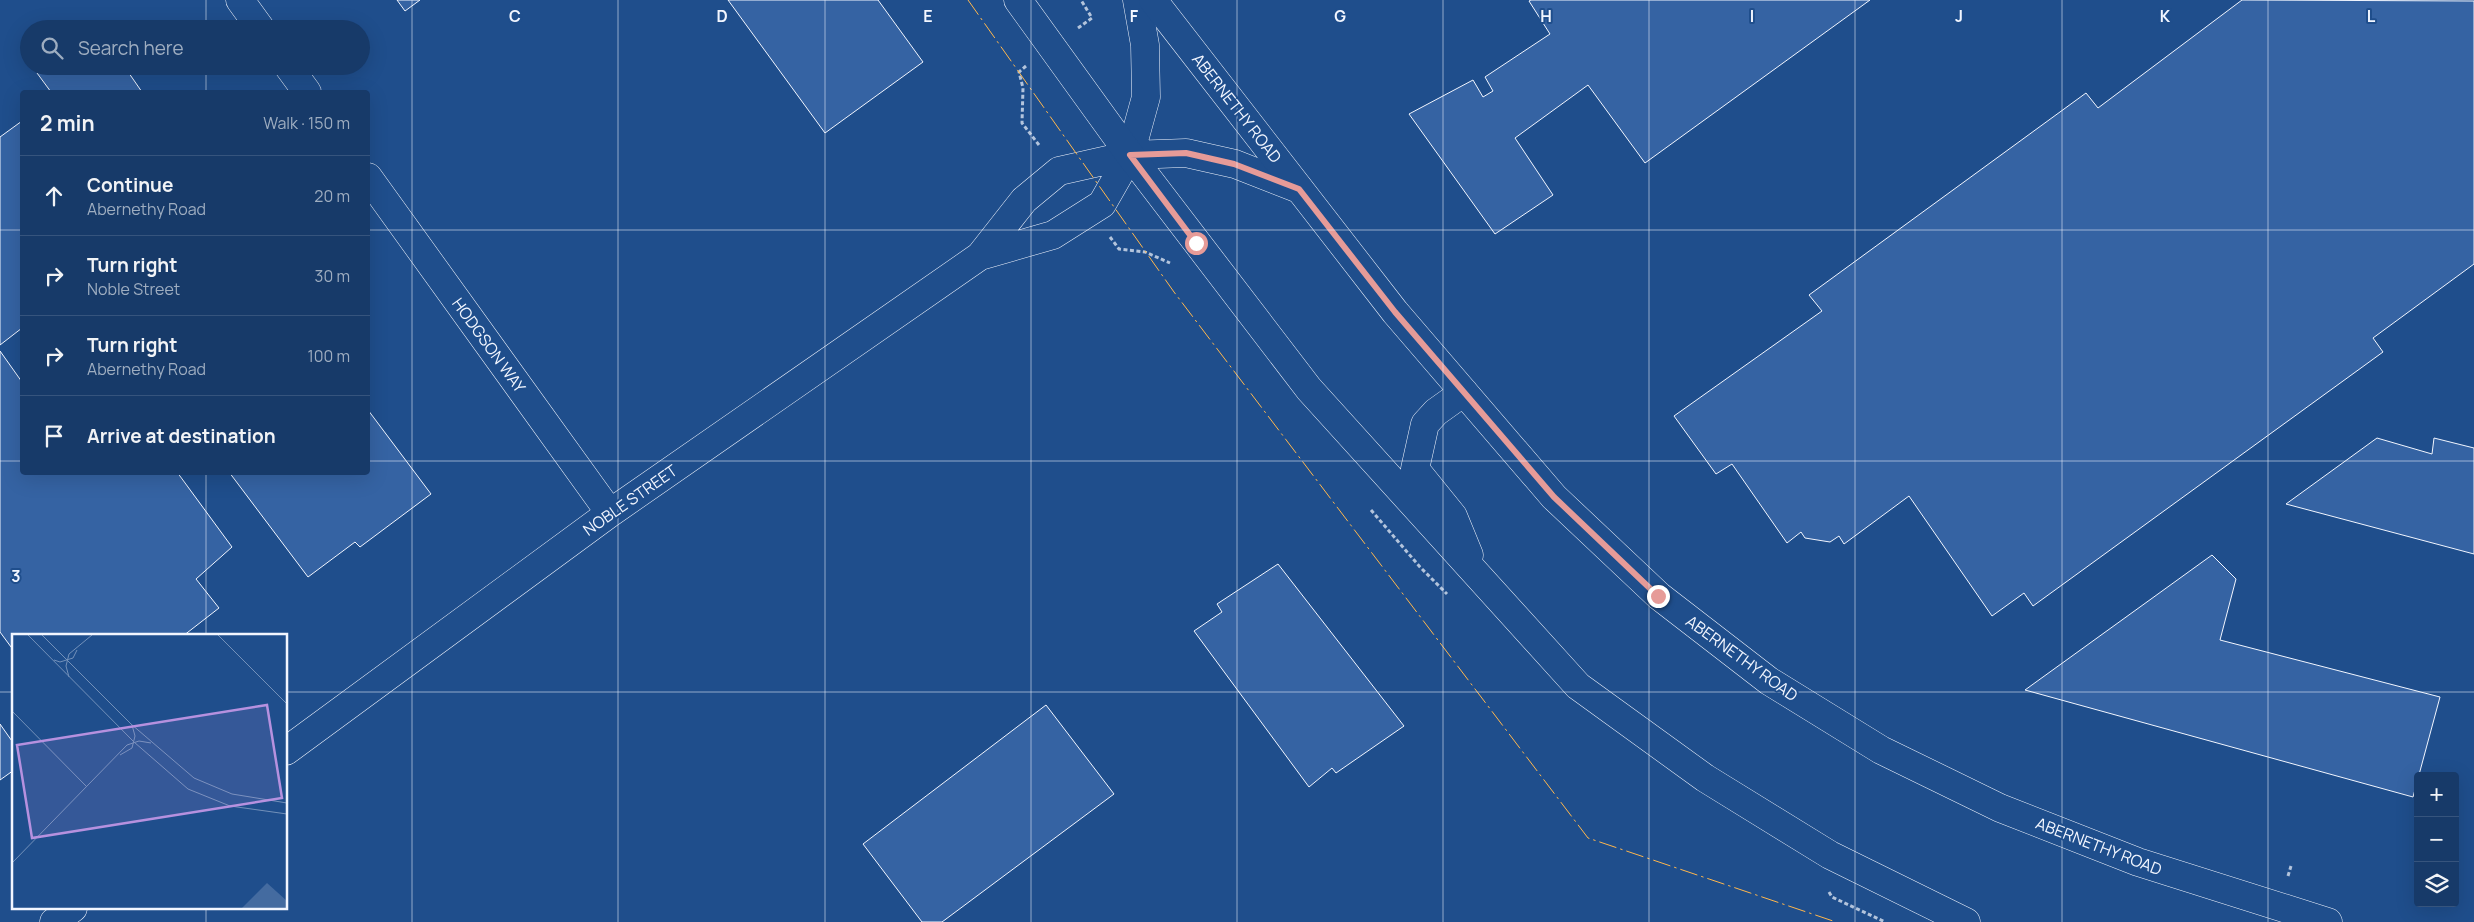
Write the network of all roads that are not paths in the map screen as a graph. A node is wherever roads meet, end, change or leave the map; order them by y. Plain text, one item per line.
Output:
1 (240, 0) edge
2 (1018, 0) edge
3 (1137, 0) edge
4 (1153, 0) edge
5 (254, 20) edge
6 (295, 75) edge
7 (306, 90) edge
8 (1130, 155) junction
9 (370, 180) edge
10 (1299, 189) junction
11 (980, 256) junction
12 (1464, 392) junction
13 (610, 514) junction
14 (1475, 570) junction
15 (288, 750) edge
16 (70, 910) edge
17 (54, 922) edge
18 (1966, 922) edge
19 (2328, 922) edge

1 - 5 main road
2 - 8 main road
3 - 8 main road, NOBLE STREET
4 - 10 main road, ABERNETHY ROAD
6 - 7 main road
8 - 10 main road, NOBLE STREET
8 - 11 main road, NOBLE STREET
8 - 11 main road, NOBLE STREET
8 - 14 main road
9 - 13 main road, HODGSON WAY
10 - 12 main road, ABERNETHY ROAD
11 - 13 main road, NOBLE STREET
12 - 14 main road
12 - 19 main road, ABERNETHY ROAD
13 - 15 main road, NOBLE STREET
14 - 18 main road
16 - 17 main road

